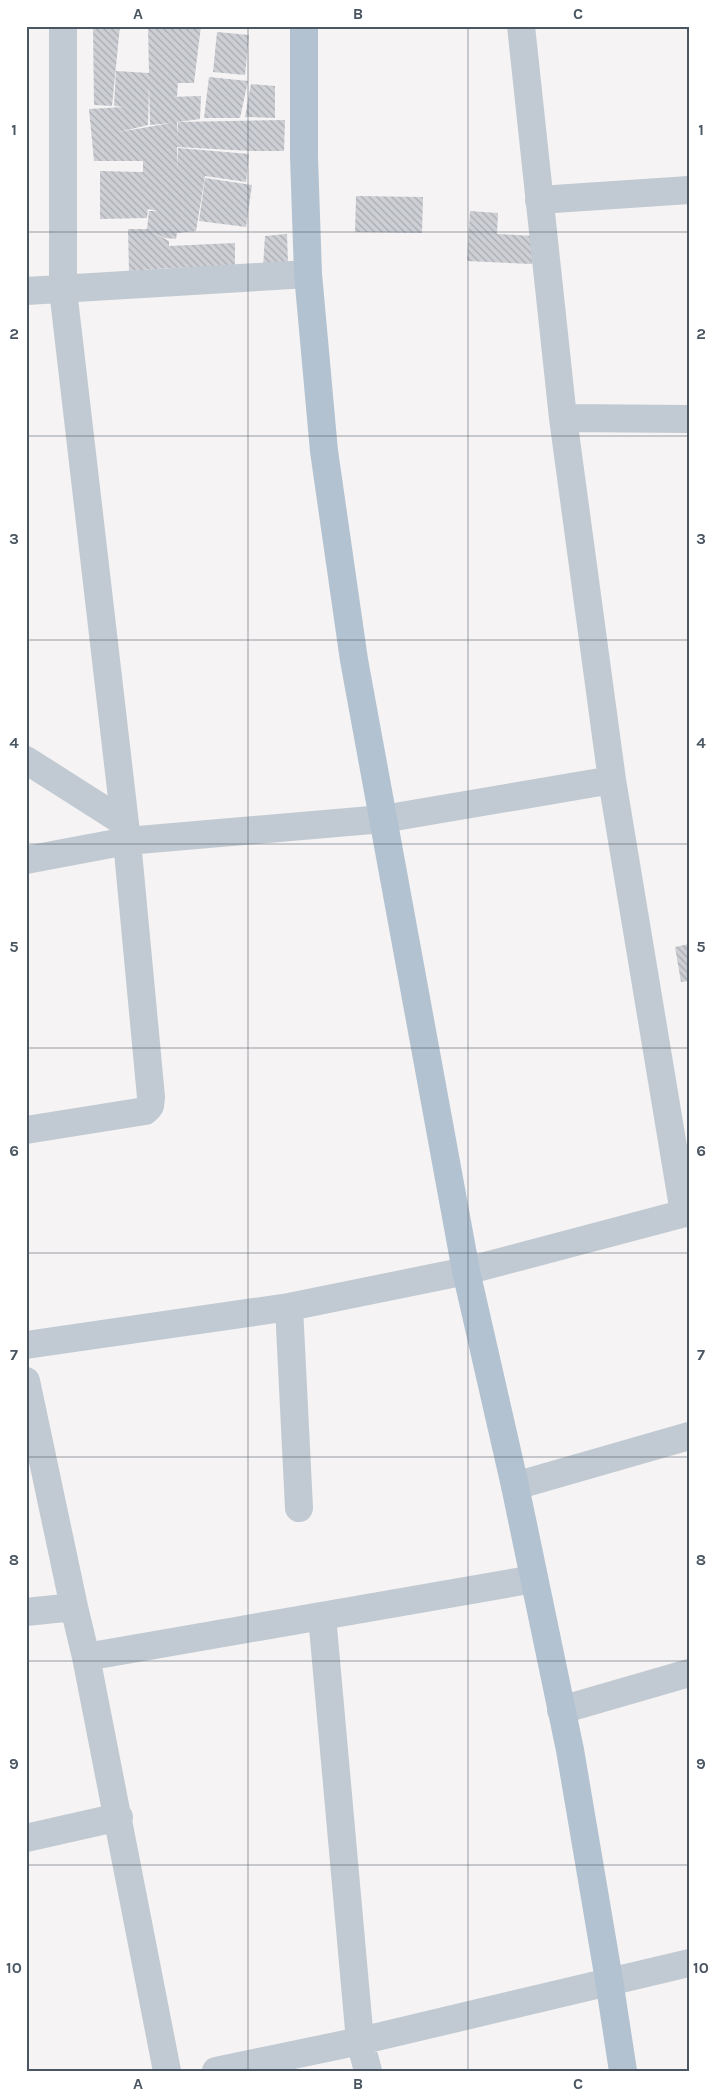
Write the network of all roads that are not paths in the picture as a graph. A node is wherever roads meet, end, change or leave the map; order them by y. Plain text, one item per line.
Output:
1 (63, 26) edge
2 (304, 26) edge
3 (521, 26) edge
4 (689, 190) edge
5 (539, 200) junction
6 (308, 274) junction
7 (64, 290) junction
8 (26, 291) edge
9 (563, 418) junction
10 (689, 419) edge
11 (26, 760) edge
12 (612, 780) junction
13 (383, 819) junction
14 (126, 832) junction
15 (26, 860) edge
16 (26, 1130) edge
17 (687, 1213) edge
18 (466, 1271) junction
19 (289, 1307) junction
20 (26, 1345) edge
21 (26, 1381) edge
22 (689, 1436) edge
23 (515, 1486) junction
24 (299, 1508) dead end
25 (534, 1579) junction
26 (74, 1607) junction
27 (26, 1612) edge
28 (322, 1616) junction
29 (86, 1657) junction
30 (689, 1673) edge
31 (561, 1710) junction
32 (119, 1817) junction
33 (26, 1838) edge
34 (689, 1963) edge
35 (609, 1980) junction
36 (360, 2041) junction
37 (167, 2071) edge
38 (216, 2071) edge
39 (368, 2071) edge
40 (623, 2071) edge

1 - 7 street
2 - 6 main road
3 - 5 street
4 - 5 street
5 - 9 street
6 - 7 street
6 - 13 main road
7 - 8 street
7 - 14 street
9 - 10 street
9 - 12 street
11 - 14 street
12 - 13 street
12 - 17 street
13 - 14 street
13 - 18 main road
14 - 15 street
14 - 16 street
17 - 18 street
18 - 19 street
18 - 23 main road
19 - 20 street
19 - 24 street
21 - 26 street
22 - 23 street
23 - 25 main road
25 - 28 street
25 - 31 main road
26 - 27 street
26 - 29 street
28 - 29 street
28 - 36 street
29 - 32 street
30 - 31 street
31 - 35 main road
32 - 33 street
32 - 37 street
34 - 35 street
35 - 36 street
35 - 40 main road
36 - 38 street
36 - 39 street

